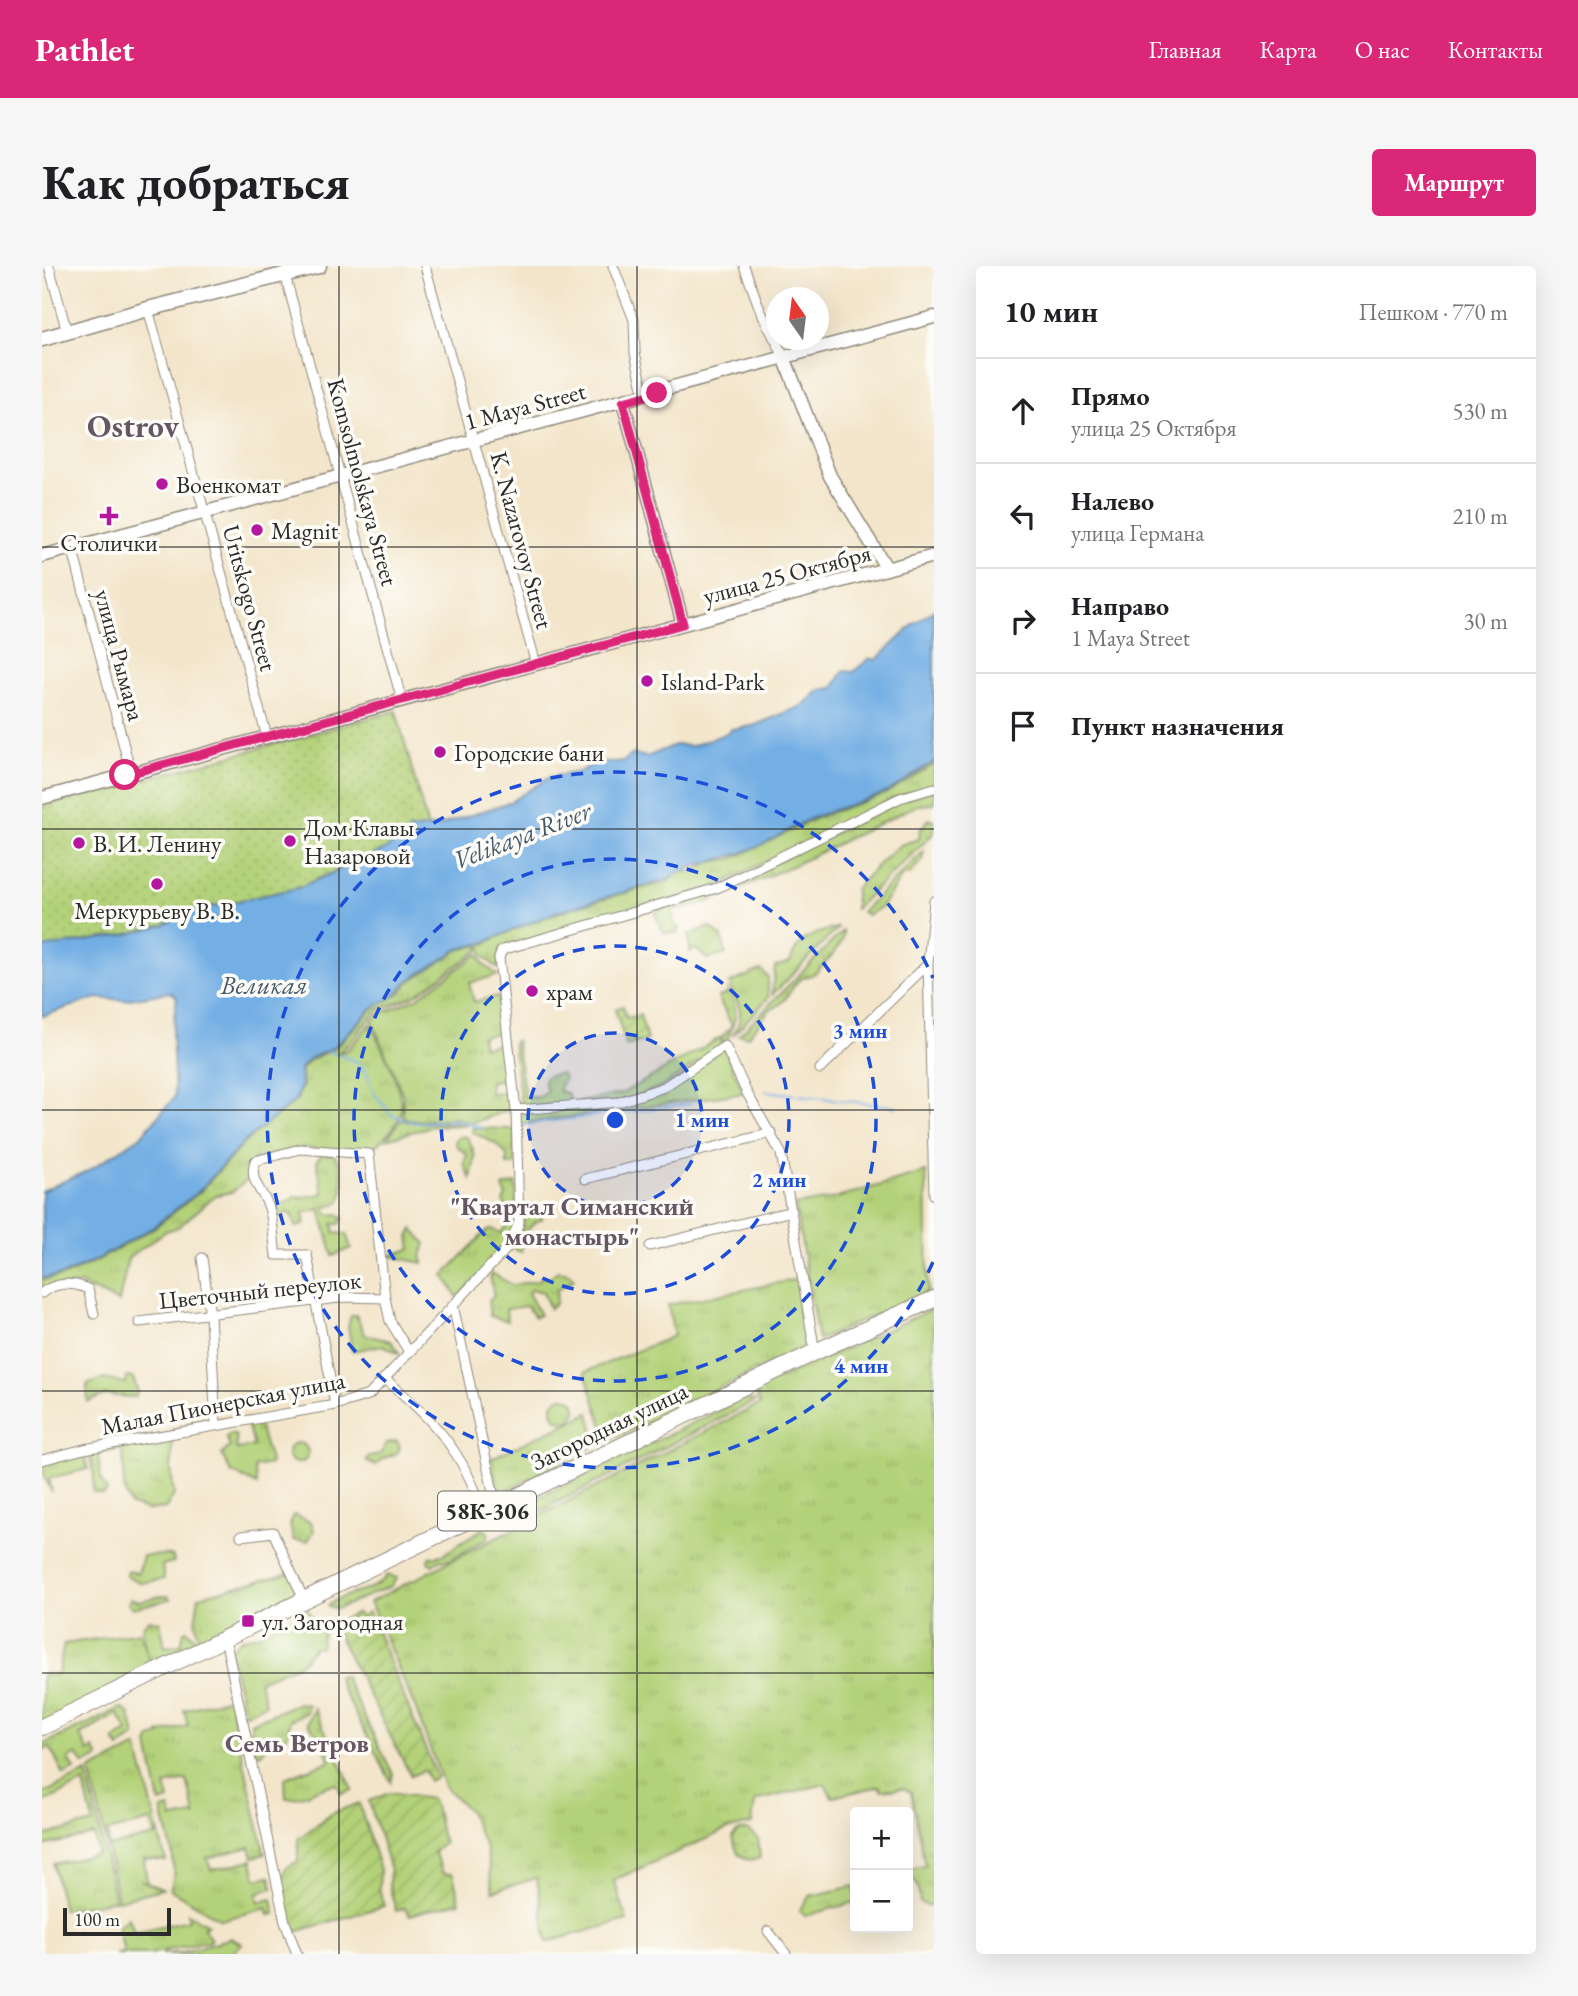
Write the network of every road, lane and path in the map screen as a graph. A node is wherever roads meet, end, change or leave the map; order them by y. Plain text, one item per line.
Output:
1 (49, 266) edge
2 (319, 266) edge
3 (425, 266) edge
4 (613, 266) edge
5 (744, 266) edge
6 (285, 275) junction
7 (148, 309) junction
8 (934, 317) edge
9 (67, 332) junction
10 (42, 339) edge
11 (784, 358) junction
12 (645, 396) junction
13 (623, 402) junction
14 (475, 441) junction
15 (342, 476) junction
16 (206, 512) junction
17 (72, 547) junction
18 (42, 556) edge
19 (934, 556) edge
20 (887, 569) junction
21 (683, 624) junction
22 (536, 664) junction
23 (402, 701) junction
24 (267, 737) junction
25 (131, 774) junction
26 (934, 788) edge
27 (42, 798) edge
28 (934, 901) edge
29 (928, 964) junction
30 (820, 1069) dead end
31 (516, 1110) junction
32 (772, 1133) junction
33 (584, 1179) dead end
34 (934, 1195) edge
35 (792, 1211) junction
36 (650, 1246) dead end
37 (202, 1258) dead end
38 (42, 1293) edge
39 (385, 1298) junction
40 (934, 1299) edge
41 (313, 1301) junction
42 (453, 1305) junction
43 (94, 1314) dead end
44 (210, 1315) junction
45 (139, 1322) dead end
46 (410, 1352) junction
47 (815, 1352) junction
48 (384, 1378) junction
49 (335, 1405) junction
50 (216, 1426) junction
51 (42, 1460) edge
52 (490, 1509) junction
53 (241, 1536) dead end
54 (303, 1600) junction
55 (225, 1638) junction
56 (42, 1727) edge
57 (768, 1931) dead end
58 (297, 1954) edge
59 (786, 1954) edge

1 - 9 street
2 - 6 main road
3 - 14 street, K. Nazarovoy Street
4 - 12 street
5 - 11 street
6 - 7 main road
6 - 15 street, Komsolmolskaya Street
7 - 9 main road
7 - 16 street, Uritskogo Street
8 - 11 main road, 1 Maya Street
9 - 10 main road
11 - 12 main road, 1 Maya Street
11 - 20 main road
12 - 13 main road, 1 Maya Street
13 - 14 main road, 1 Maya Street
13 - 21 main road
14 - 15 main road, 1 Maya Street
14 - 22 street, K. Nazarovoy Street
15 - 16 main road, 1 Maya Street
15 - 23 street, Komsolmolskaya Street
16 - 17 main road, 1 Maya Street
16 - 24 street, Uritskogo Street
17 - 18 main road, 1 Maya Street
17 - 25 street, улица Рымара
19 - 20 main road, улица 25 Октября
20 - 21 main road, улица 25 Октября
21 - 22 main road, улица 25 Октября
22 - 23 main road, улица 25 Октября
23 - 24 main road, улица 25 Октября
24 - 25 main road, улица 25 Октября
25 - 27 main road, улица 25 Октября
26 - 31 street, Малая Пионерская улица
28 - 29 street
29 - 30 street
29 - 34 street
31 - 32 street
31 - 42 street, Малая Пионерская улица
32 - 33 street
32 - 35 street
35 - 36 street
35 - 47 street
37 - 44 street
38 - 43 street
39 - 41 street, Цветочный переулок
39 - 41 street
39 - 46 street
40 - 47 highway, Загородная улица / 58К-306
41 - 44 street, Цветочный переулок
41 - 49 street
42 - 46 street, Малая Пионерская улица
42 - 52 street
44 - 45 street, Цветочный переулок
44 - 50 street
46 - 48 street, Малая Пионерская улица
47 - 52 highway, Загородная улица / 58К-306
48 - 49 street, Малая Пионерская улица
48 - 52 street
49 - 50 street, Малая Пионерская улица
50 - 51 street, Малая Пионерская улица
52 - 54 highway, Загородная улица / 58К-306
53 - 54 street
54 - 55 highway, Загородная улица / 58К-306
55 - 56 highway, Загородная улица / 58К-306
55 - 58 street
57 - 59 street

